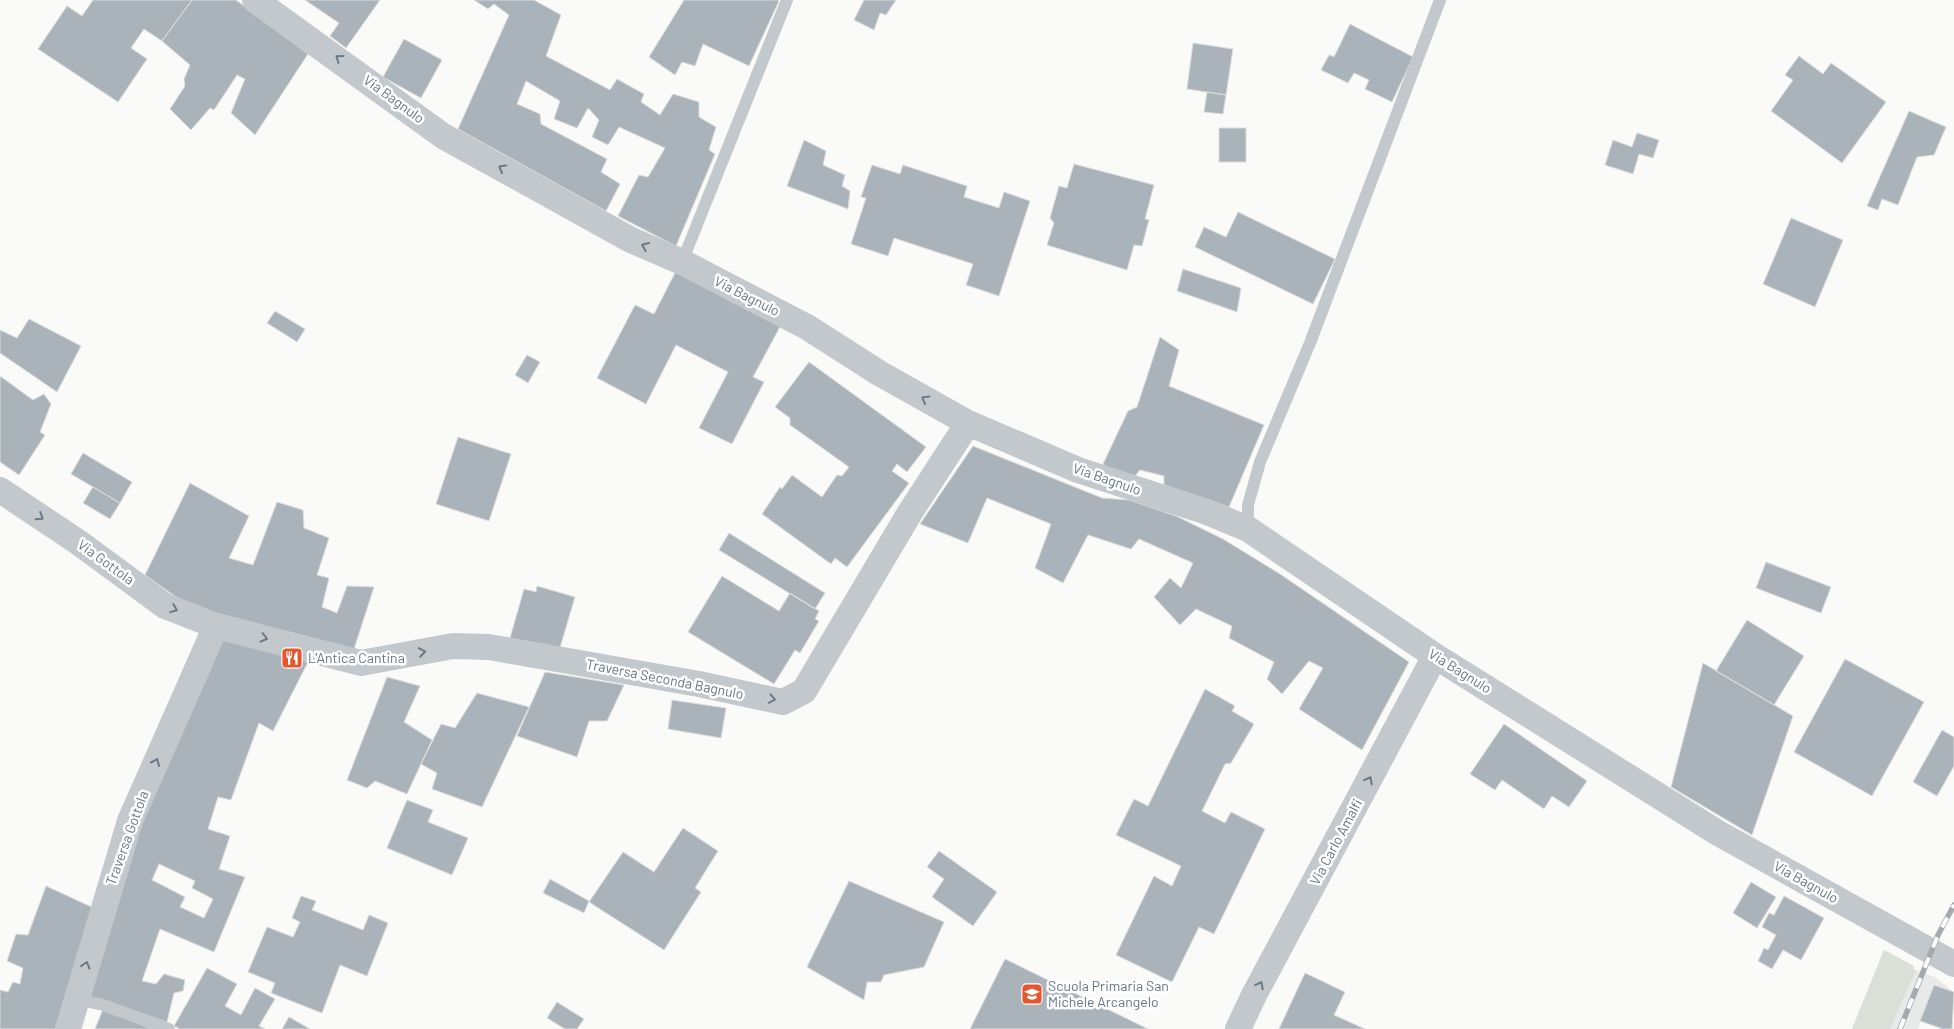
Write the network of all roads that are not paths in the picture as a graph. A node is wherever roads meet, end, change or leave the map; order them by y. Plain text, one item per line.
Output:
1 (256, 0) edge
2 (786, 0) edge
3 (1440, 0) edge
4 (682, 262) junction
5 (968, 423) junction
6 (0, 490) edge
7 (1248, 529) junction
8 (216, 626) junction
9 (1435, 656) junction
10 (1954, 964) edge
11 (76, 999) junction
12 (68, 1029) edge
13 (169, 1029) edge
14 (1238, 1029) edge

4 -> 1 street, Via Bagnulo
2 - 4 lane
3 - 7 lane
5 -> 4 street, Via Bagnulo
5 - 7 street, Via Bagnulo
8 -> 5 street, Traversa Seconda Bagnulo
6 -> 8 street, Via Gottola
7 - 9 street, Via Bagnulo
11 -> 8 street, Traversa Gottola
9 - 10 street, Via Bagnulo
14 -> 9 street, Via Carlo Amalfi
11 - 12 street, Traversa Gottola
11 - 13 lane

